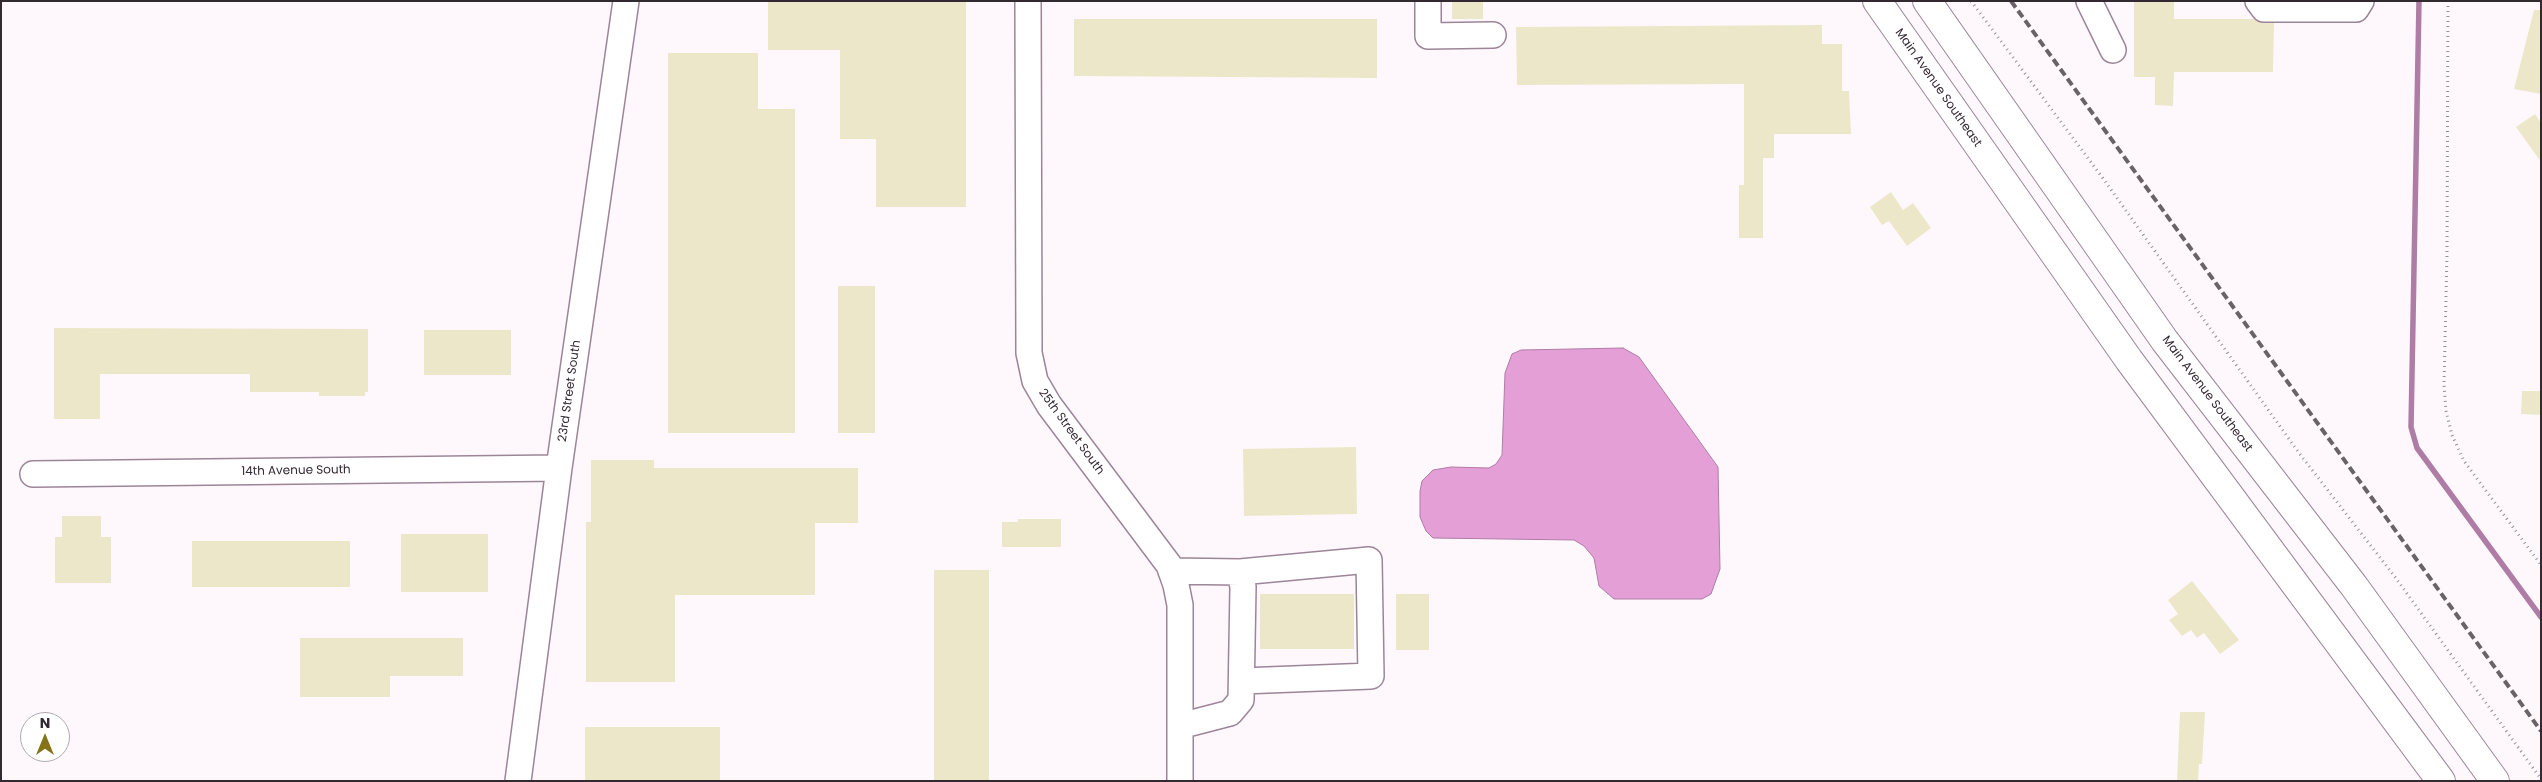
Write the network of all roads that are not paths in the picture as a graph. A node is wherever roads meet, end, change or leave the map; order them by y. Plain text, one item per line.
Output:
1 (626, 1) edge
2 (1028, 1) edge
3 (1428, 1) edge
4 (1877, 1) edge
5 (1927, 1) edge
6 (2089, 1) edge
7 (2258, 1) edge
8 (2361, 1) edge
9 (1493, 35) dead end
10 (2113, 50) dead end
11 (559, 468) junction
12 (33, 474) dead end
13 (1171, 571) junction
14 (1240, 572) junction
15 (1242, 681) junction
16 (1180, 726) junction
17 (518, 781) edge
18 (1180, 781) edge
19 (2441, 781) edge
20 (2495, 781) edge

1 - 11 street, 23rd Street South
2 - 13 street, 25th Street South
3 - 9 street
4 - 19 main road, Main Avenue Southeast
5 - 20 main road, Main Avenue Southeast
6 - 10 street
7 - 8 street
11 - 12 street, 14th Avenue South
11 - 17 street, 23rd Street South
13 - 14 street
13 - 16 street, 25th Street South
14 - 15 street
14 - 15 street
15 - 16 street
16 - 18 street, 25th Street South

